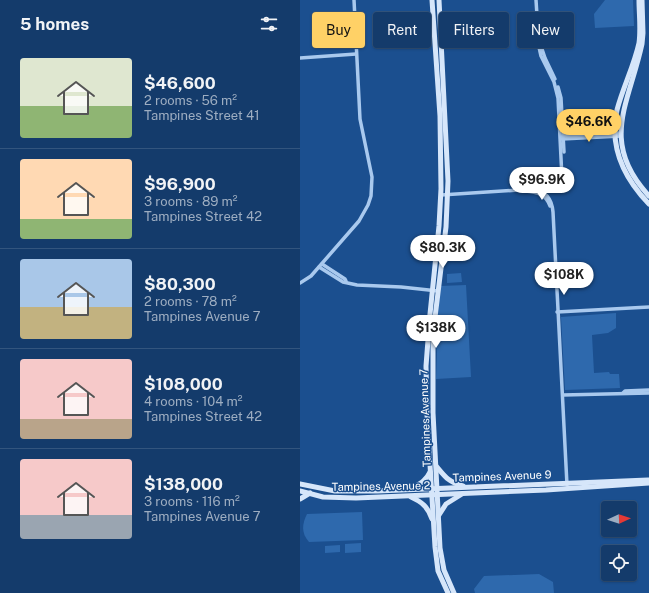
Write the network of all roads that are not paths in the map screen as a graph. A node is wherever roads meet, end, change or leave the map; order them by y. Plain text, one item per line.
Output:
1 (354, 0) edge
2 (432, 0) edge
3 (439, 0) edge
4 (537, 0) edge
5 (639, 0) edge
6 (642, 0) edge
7 (356, 54) junction
8 (300, 58) edge
9 (618, 135) junction
10 (562, 138) junction
11 (441, 195) junction
12 (447, 195) junction
13 (649, 196) edge
14 (649, 204) edge
15 (321, 265) junction
16 (300, 283) edge
17 (435, 291) junction
18 (649, 307) edge
19 (558, 312) junction
20 (649, 391) edge
21 (563, 395) junction
22 (436, 467) junction
23 (431, 470) junction
24 (300, 479) edge
25 (649, 480) edge
26 (649, 483) edge
27 (300, 484) edge
28 (309, 486) junction
29 (567, 486) junction
30 (466, 487) junction
31 (411, 490) junction
32 (300, 491) edge
33 (435, 492) junction
34 (310, 493) junction
35 (463, 493) junction
36 (410, 496) junction
37 (300, 498) edge
38 (438, 516) junction
39 (434, 524) junction
40 (448, 593) edge
41 (454, 593) edge

1 - 7 street
2 - 11 main road, Tampines Avenue 7
3 - 12 main road, Tampines Avenue 7
4 - 10 street
5 - 9 main road
6 - 9 main road
7 - 8 street
7 - 15 street
9 - 10 street
9 - 13 main road
9 - 14 main road
10 - 10 street
11 - 12 street
11 - 17 main road, Tampines Avenue 7
12 - 17 main road, Tampines Avenue 7
12 - 19 street
15 - 16 street
15 - 17 street
17 - 22 main road, Tampines Avenue 7
17 - 23 main road, Tampines Avenue 7
18 - 19 street
19 - 21 street
20 - 21 street
21 - 29 street
22 - 30 main road
22 - 33 main road, Tampines Avenue 7
23 - 31 main road
23 - 33 main road, Tampines Avenue 7
24 - 28 main road
25 - 29 main road, Tampines Avenue 9
26 - 29 main road, Tampines Avenue 9
27 - 28 main road, Tampines Avenue 2
28 - 31 main road, Tampines Avenue 2
29 - 30 main road, Tampines Avenue 9
29 - 35 main road, Tampines Avenue 9
30 - 33 main road, Tampines Avenue 9
31 - 33 main road, Tampines Avenue 2
32 - 34 main road, Tampines Avenue 2
33 - 35 main road, Tampines Avenue 9
33 - 36 main road, Tampines Avenue 2
33 - 38 main road, Tampines Avenue 7
33 - 39 main road, Tampines Avenue 7
34 - 36 main road, Tampines Avenue 2
34 - 37 main road
35 - 38 main road
36 - 39 main road
38 - 41 main road, Tampines Avenue 7
39 - 40 main road, Tampines Avenue 7

